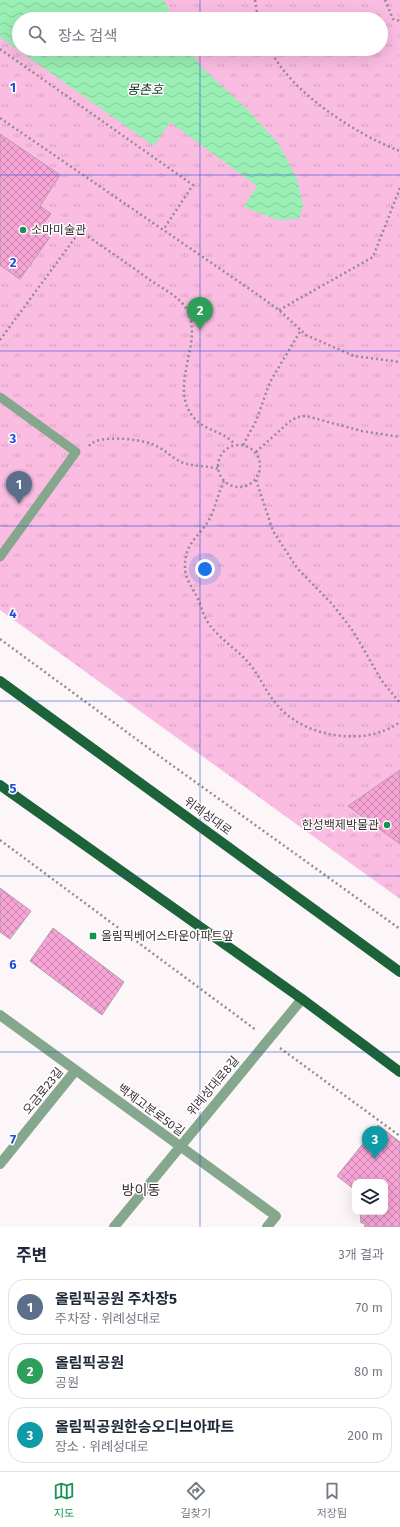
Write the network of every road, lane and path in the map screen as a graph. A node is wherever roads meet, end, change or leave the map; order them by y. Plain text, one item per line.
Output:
1 (255, 0) edge
2 (385, 0) edge
3 (257, 12) edge
4 (400, 20) edge
5 (0, 49) edge
6 (274, 56) edge
7 (0, 118) edge
8 (400, 151) edge
9 (400, 188) edge
10 (163, 230) junction
11 (279, 310) junction
12 (301, 330) junction
13 (0, 340) edge
14 (400, 362) edge
15 (0, 397) edge
16 (400, 437) edge
17 (235, 445) junction
18 (243, 445) junction
19 (76, 452) junction
20 (256, 452) junction
21 (218, 469) junction
22 (256, 480) junction
23 (224, 481) junction
24 (0, 557) edge
25 (0, 639) edge
26 (0, 681) edge
27 (400, 703) edge
28 (400, 722) edge
29 (0, 785) edge
30 (0, 840) edge
31 (400, 929) edge
32 (400, 972) edge
33 (302, 999) junction
34 (0, 1015) edge
35 (268, 1040) junction
36 (75, 1071) junction
37 (400, 1072) edge
38 (400, 1136) edge
39 (179, 1147) junction
40 (0, 1164) edge
41 (114, 1227) edge
42 (267, 1227) edge

1 - 3 path
2 - 4 path
5 - 10 path
6 - 8 path
7 - 10 path
9 - 11 path
10 - 11 path
11 - 12 path
12 - 14 path
12 - 18 path
13 - 17 path
15 - 19 lane
16 - 20 path
17 - 18 path
17 - 21 path
18 - 20 path
19 - 21 path
19 - 24 lane
20 - 22 path
21 - 23 path
22 - 23 path
22 - 27 path
23 - 28 path
25 - 31 path
26 - 32 main road, 위례성대로
29 - 33 main road
30 - 35 path
33 - 35 street, 위례성대로8길
33 - 37 main road
34 - 36 street, 백제고분로50길
35 - 38 path
35 - 39 street, 위례성대로8길
36 - 39 street, 백제고분로50길
36 - 40 street, 오금로23길
39 - 41 street, 위례성대로8길
39 - 42 street, 백제고분로50길

